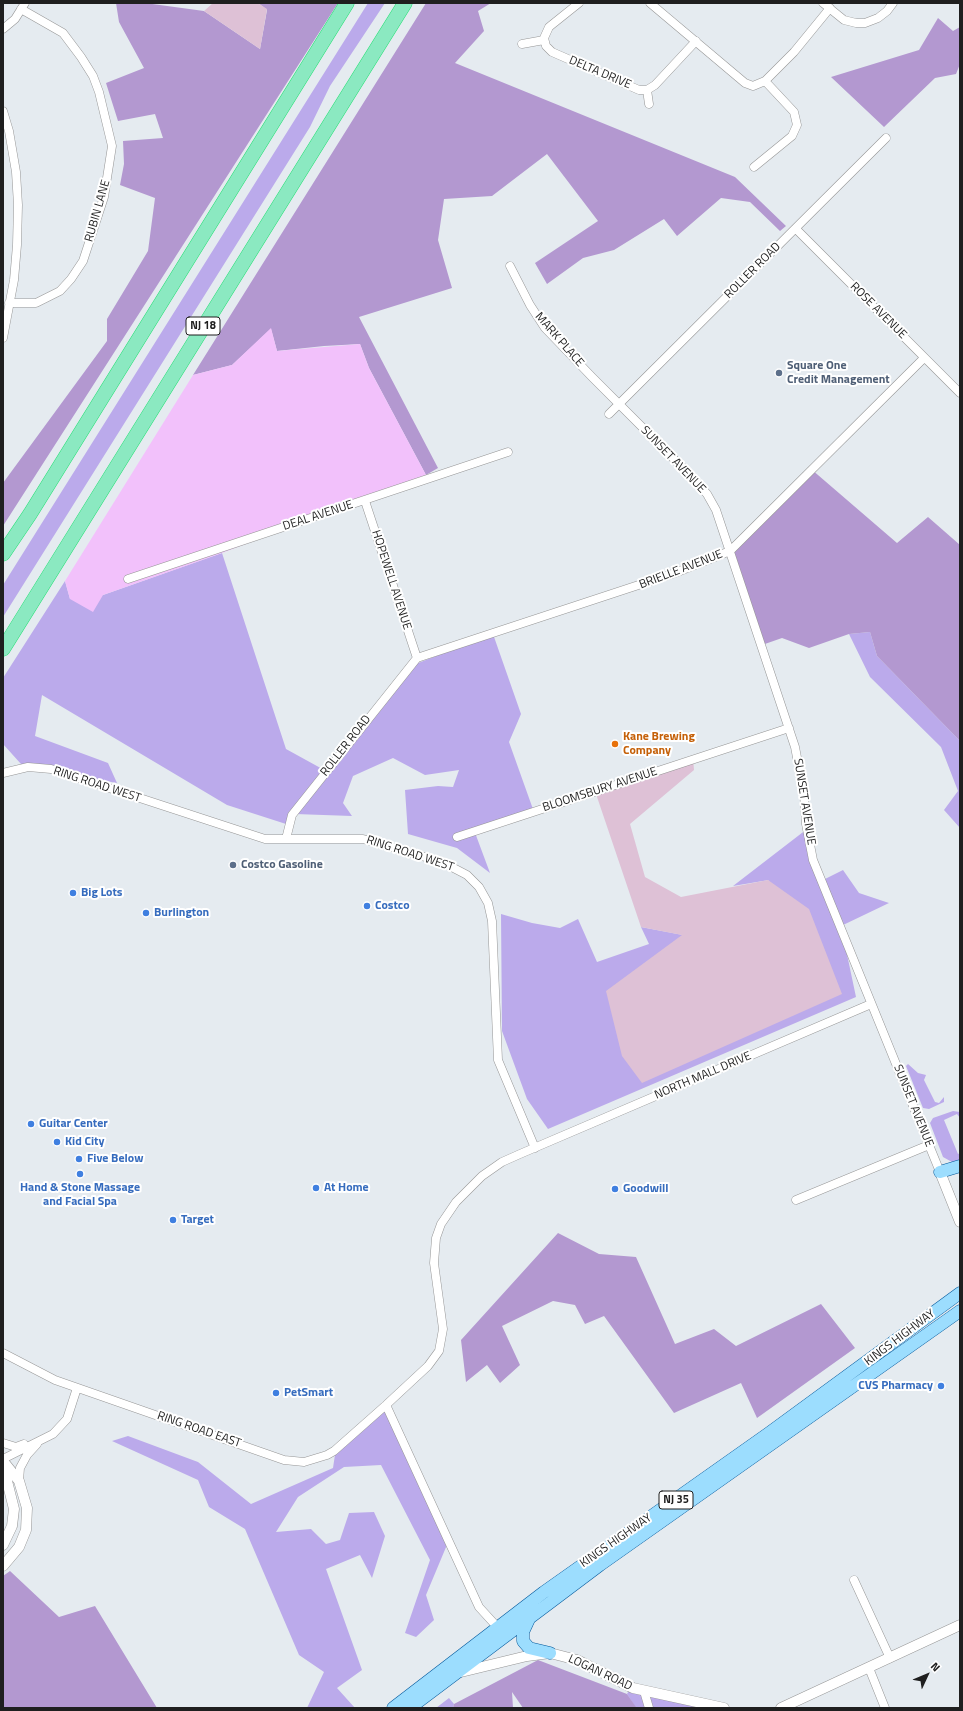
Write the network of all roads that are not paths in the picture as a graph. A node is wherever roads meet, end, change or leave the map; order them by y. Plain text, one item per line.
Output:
1 (347, 3) edge
2 (405, 3) edge
3 (579, 3) edge
4 (650, 3) edge
5 (893, 3) edge
6 (23, 6) edge
7 (827, 6) edge
8 (3, 29) edge
9 (544, 40) junction
10 (696, 41) junction
11 (522, 44) dead end
12 (765, 81) junction
13 (647, 90) junction
14 (649, 104) dead end
15 (3, 111) edge
16 (886, 138) dead end
17 (754, 167) dead end
18 (796, 229) junction
19 (510, 266) dead end
20 (9, 303) junction
21 (3, 338) edge
22 (924, 358) junction
23 (960, 393) edge
24 (620, 404) junction
25 (609, 414) dead end
26 (508, 452) dead end
27 (365, 501) junction
28 (730, 551) junction
29 (3, 554) edge
30 (128, 579) dead end
31 (3, 649) edge
32 (417, 658) junction
33 (789, 728) junction
34 (3, 773) edge
35 (457, 837) dead end
36 (286, 839) junction
37 (871, 1004) junction
38 (929, 1145) junction
39 (535, 1148) junction
40 (960, 1166) edge
41 (940, 1172) junction
42 (796, 1200) dead end
43 (960, 1222) edge
44 (960, 1293) edge
45 (960, 1311) edge
46 (3, 1353) edge
47 (77, 1388) junction
48 (386, 1405) junction
49 (39, 1442) junction
50 (3, 1443) edge
51 (3, 1460) edge
52 (3, 1465) edge
53 (19, 1481) junction
54 (3, 1545) edge
55 (3, 1566) edge
56 (854, 1580) dead end
57 (531, 1615) junction
58 (960, 1625) edge
59 (502, 1631) junction
60 (550, 1653) junction
61 (890, 1658) junction
62 (869, 1668) junction
63 (453, 1675) junction
64 (644, 1691) junction
65 (392, 1708) edge
66 (410, 1708) edge
67 (649, 1708) edge
68 (724, 1708) edge
69 (781, 1708) edge
70 (885, 1708) edge

1 - 29 highway
2 - 31 highway, NJ 18
3 - 9 street
4 - 10 street
5 - 7 street
6 - 8 street
6 - 20 street, RUBIN LANE
7 - 12 street
9 - 11 street
9 - 13 street, DELTA DRIVE
10 - 12 street
10 - 13 street, DELTA DRIVE
12 - 17 street
13 - 14 street
15 - 20 street
16 - 18 street, ROLLER ROAD
18 - 22 street, ROSE AVENUE
18 - 24 street, ROLLER ROAD
19 - 24 street, MARK PLACE
20 - 21 street
22 - 23 street, ROSE AVENUE
22 - 28 street, BRIELLE AVENUE
24 - 25 street, ROLLER ROAD
24 - 28 street, SUNSET AVENUE
26 - 27 street, DEAL AVENUE
27 - 30 street, DEAL AVENUE
27 - 32 street, HOPEWELL AVENUE
28 - 32 street, BRIELLE AVENUE
28 - 33 street, SUNSET AVENUE
32 - 36 street, ROLLER ROAD
33 - 35 street, BLOOMSBURY AVENUE
33 - 37 street, SUNSET AVENUE
34 - 36 street, RING ROAD WEST
36 - 39 street, RING ROAD WEST
37 - 38 street, SUNSET AVENUE
37 - 39 street, NORTH MALL DRIVE
38 - 41 street, SUNSET AVENUE
38 - 42 street
39 - 48 street, RING ROAD EAST
40 - 41 main road
41 - 43 street, SUNSET AVENUE
44 - 59 main road, KINGS HIGHWAY / NJ 35
45 - 57 main road, KINGS HIGHWAY / NJ 35
46 - 47 street, RING ROAD EAST
47 - 48 street, RING ROAD EAST
47 - 49 street
48 - 59 street
49 - 50 street
49 - 51 street
49 - 53 street
51 - 53 street
52 - 54 street
53 - 55 street
56 - 61 street
57 - 59 main road, KINGS HIGHWAY / NJ 35
57 - 60 main road
58 - 61 street
59 - 63 main road, KINGS HIGHWAY / NJ 35
59 - 65 main road, KINGS HIGHWAY / NJ 35
60 - 63 street, LOGAN ROAD
60 - 64 street, LOGAN ROAD
61 - 62 street
62 - 69 street
62 - 70 street
63 - 66 main road, KINGS HIGHWAY / NJ 35
64 - 67 street
64 - 68 street, LOGAN ROAD

